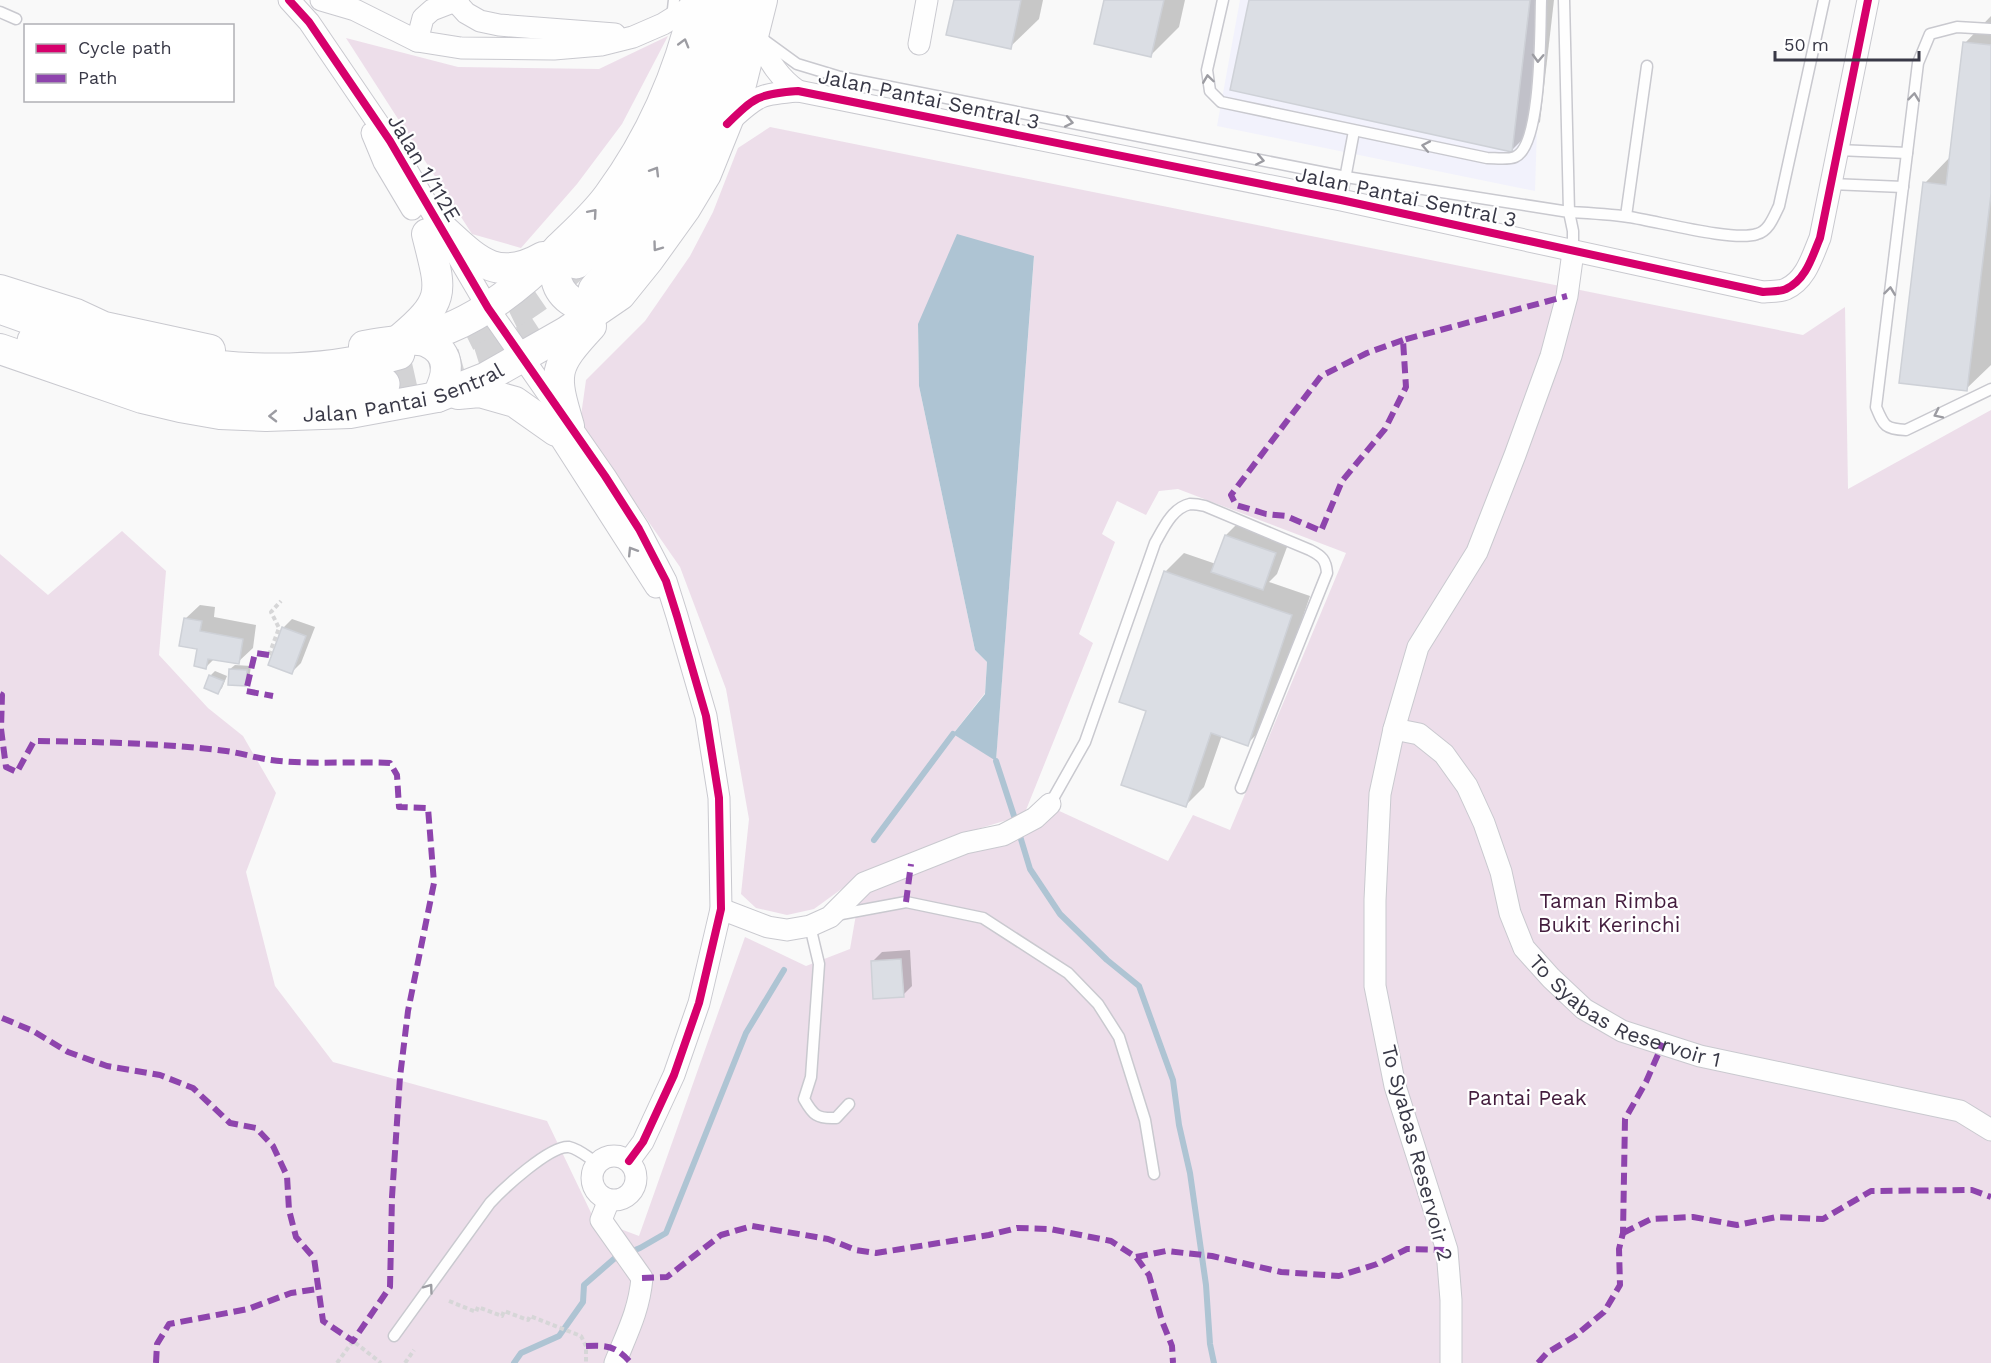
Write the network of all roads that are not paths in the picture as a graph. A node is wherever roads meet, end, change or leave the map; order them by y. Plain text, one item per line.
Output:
1 (289, 0) edge
2 (321, 0) edge
3 (927, 0) edge
4 (1223, 0) edge
5 (1541, 0) edge
6 (1564, 0) edge
7 (1824, 0) edge
8 (1868, 0) edge
9 (457, 1) edge
10 (690, 5) edge
11 (755, 9) edge
12 (0, 12) edge
13 (16, 20) dead end
14 (1991, 29) edge
15 (633, 37) junction
16 (417, 40) junction
17 (919, 44) dead end
18 (1647, 66) dead end
19 (798, 91) junction
20 (726, 124) junction
21 (1354, 131) junction
22 (1838, 150) junction
23 (1907, 153) junction
24 (1346, 177) junction
25 (1831, 184) junction
26 (1903, 187) junction
27 (1341, 201) junction
28 (1569, 212) junction
29 (1626, 216) junction
30 (433, 230) junction
31 (1573, 252) junction
32 (568, 255) junction
33 (0, 290) edge
34 (607, 293) junction
35 (0, 307) edge
36 (483, 311) junction
37 (0, 328) edge
38 (399, 346) junction
39 (0, 349) edge
40 (517, 361) junction
41 (383, 384) tunnel mouth
42 (1991, 389) edge
43 (437, 396) junction
44 (562, 429) junction
45 (1394, 729) junction
46 (1241, 788) dead end
47 (1050, 804) joint
48 (721, 909) junction
49 (830, 917) junction
50 (810, 926) junction
51 (849, 1104) dead end
52 (1991, 1130) edge
53 (629, 1161) junction
54 (597, 1163) junction
55 (1154, 1174) dead end
56 (609, 1200) junction
57 (394, 1336) dead end
58 (615, 1363) edge
59 (1451, 1363) edge

1 - 30 street, Jalan 1/112E
2 - 16 street
3 - 17 street
21 -> 4 lane
5 -> 21 lane
6 - 28 lane
7 - 29 lane
8 - 22 street, Jalan Pantai Sentral 3
9 - 15 street
9 - 16 street
10 - 15 street
32 -> 10 highway
11 - 19 street, Jalan Pantai Sentral 3
11 - 20 main road, Jalan Pantai Sentral
11 -> 24 lane
11 - 34 highway
12 - 13 lane
23 -> 14 lane
15 - 16 street
18 - 29 lane
19 - 20 street, Jalan Pantai Sentral 3
19 - 27 street, Jalan Pantai Sentral 3
20 -> 34 main road, Jalan Pantai Sentral
21 - 24 lane
22 - 23 lane
22 - 25 street, Jalan Pantai Sentral 3
23 - 26 lane
24 - 27 lane
24 - 28 lane
25 - 26 lane
25 - 31 street, Jalan Pantai Sentral 3
42 -> 26 lane
27 - 31 street, Jalan Pantai Sentral 3
28 - 29 lane
28 - 31 lane
30 - 32 main road
30 - 36 street, Jalan 1/112E
30 - 38 main road
31 - 45 street, To Syabas Reservoir 2
32 - 34 main road
32 - 36 main road
33 - 38 main road
34 - 40 main road, Jalan Pantai Sentral
34 - 44 main road
35 - 38 highway
36 - 38 main road
36 - 40 street, Jalan 1/112E
37 - 41 highway
38 - 43 main road
43 -> 39 main road, Jalan Pantai Sentral
40 - 43 main road, Jalan Pantai Sentral
40 - 44 street, Jalan 1/112E
43 - 44 main road
44 - 48 street, Jalan 1/112E
45 - 52 street, To Syabas Reservoir 1
45 - 59 street, To Syabas Reservoir 2
46 - 47 lane
47 - 49 street
48 - 50 street
48 - 53 street, Jalan 1/112E
49 - 50 street
49 - 55 lane
50 - 51 lane
53 - 54 street
53 - 56 street
54 - 56 street
57 -> 54 lane
56 - 58 street

